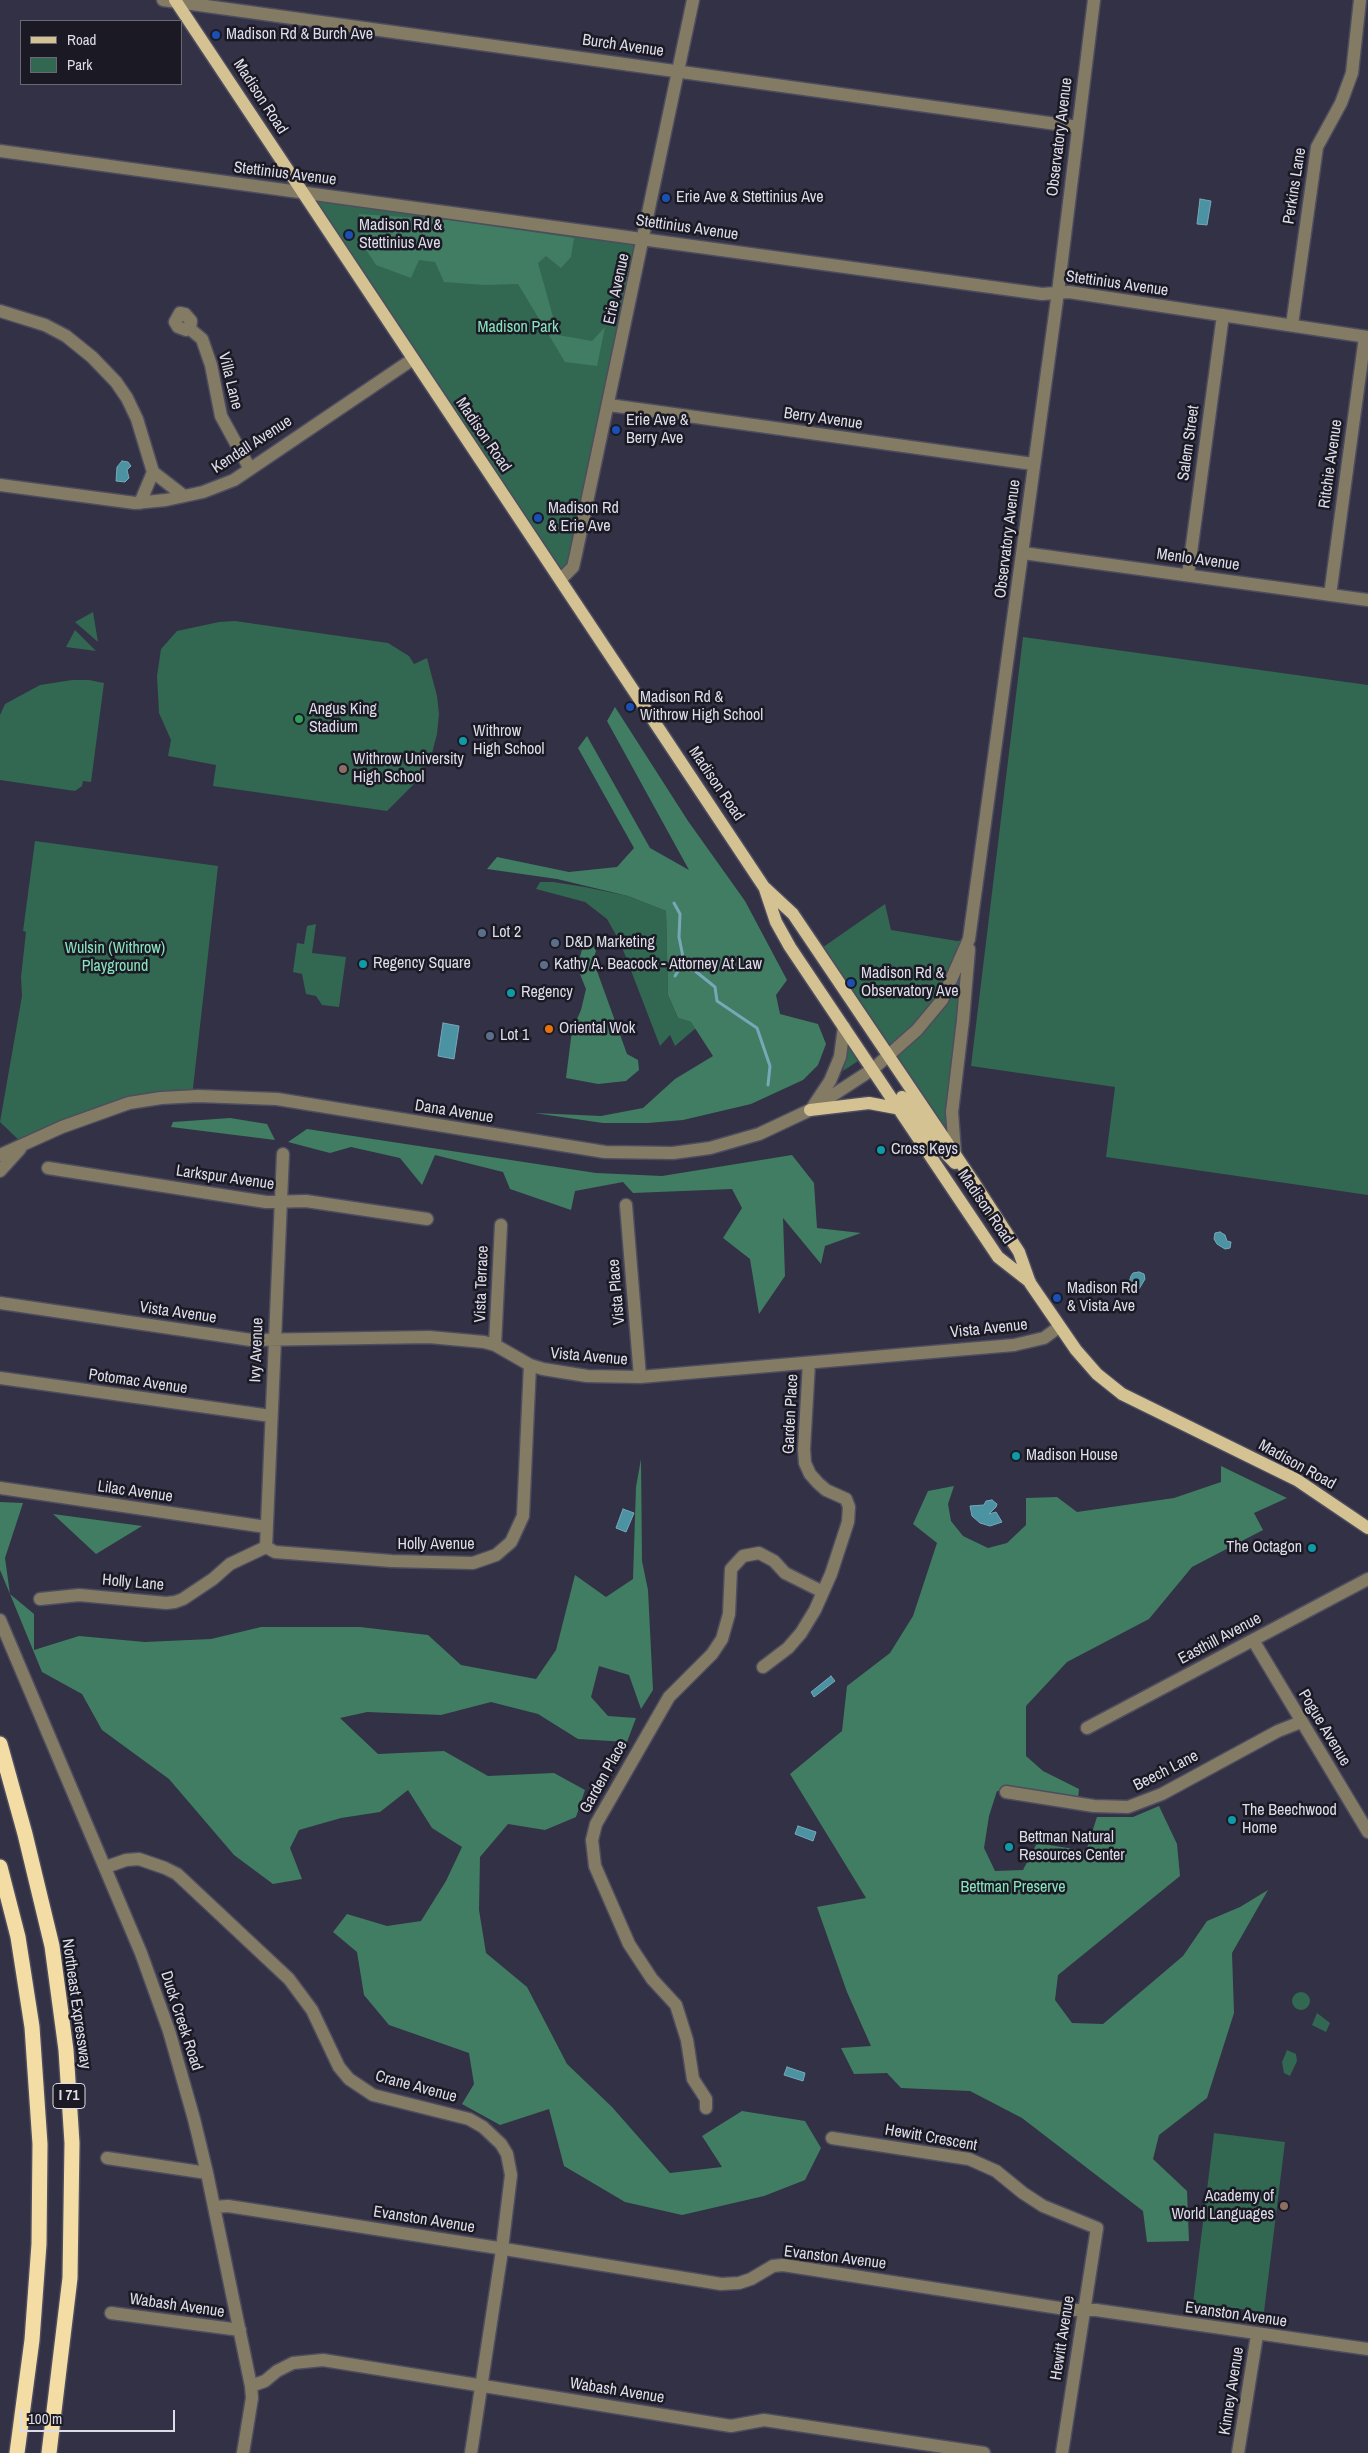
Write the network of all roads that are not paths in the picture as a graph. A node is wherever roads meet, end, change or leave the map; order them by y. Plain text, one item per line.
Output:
1 (164, 0) edge
2 (693, 0) edge
3 (1094, 0) edge
4 (1360, 0) edge
5 (176, 1) edge
6 (680, 70) junction
7 (1078, 127) junction
8 (0, 151) edge
9 (303, 193) junction
10 (644, 238) junction
11 (1058, 292) junction
12 (0, 310) edge
13 (1223, 315) junction
14 (1292, 325) junction
15 (190, 329) dead end
16 (1366, 337) edge
17 (413, 359) junction
18 (609, 405) junction
19 (1033, 464) junction
20 (250, 469) junction
21 (153, 472) junction
22 (0, 485) edge
23 (184, 496) junction
24 (140, 503) junction
25 (1022, 553) junction
26 (1188, 574) junction
27 (561, 579) junction
28 (1330, 595) junction
29 (1368, 600) edge
30 (764, 887) junction
31 (970, 939) junction
32 (844, 1027) junction
33 (889, 1055) junction
34 (873, 1068) junction
35 (810, 1110) junction
36 (900, 1110) junction
37 (24, 1145) junction
38 (955, 1153) junction
39 (283, 1154) dead end
40 (0, 1155) edge
41 (48, 1168) dead end
42 (0, 1171) edge
43 (976, 1184) junction
44 (280, 1202) junction
45 (626, 1205) dead end
46 (427, 1219) dead end
47 (501, 1225) dead end
48 (1030, 1282) junction
49 (0, 1303) edge
50 (1059, 1327) junction
51 (273, 1340) junction
52 (495, 1345) junction
53 (809, 1363) junction
54 (530, 1365) junction
55 (640, 1377) junction
56 (0, 1378) edge
57 (271, 1416) junction
58 (0, 1488) edge
59 (266, 1526) junction
60 (1368, 1528) edge
61 (266, 1547) junction
62 (1368, 1579) edge
63 (822, 1592) junction
64 (40, 1599) dead end
65 (0, 1620) edge
66 (1253, 1640) junction
67 (763, 1667) dead end
68 (1301, 1722) junction
69 (1086, 1728) dead end
70 (0, 1744) edge
71 (1006, 1792) dead end
72 (1368, 1832) edge
73 (0, 1867) edge
74 (106, 1867) junction
75 (706, 2108) dead end
76 (832, 2138) dead end
77 (108, 2158) dead end
78 (207, 2173) junction
79 (214, 2207) junction
80 (1097, 2228) joint
81 (501, 2248) junction
82 (1084, 2310) junction
83 (111, 2313) dead end
84 (240, 2330) junction
85 (1257, 2335) junction
86 (1368, 2349) edge
87 (481, 2385) junction
88 (251, 2386) junction
89 (17, 2453) edge
90 (49, 2453) edge
91 (243, 2453) edge
92 (471, 2453) edge
93 (984, 2453) edge
94 (1062, 2453) edge
95 (1238, 2453) edge

1 - 5 street, Burch Avenue
2 - 6 street, Erie Avenue
3 - 7 street, Observatory Avenue
4 - 14 street, Perkins Lane
5 - 6 street, Burch Avenue
5 - 9 main road, Madison Road
6 - 7 street, Burch Avenue
6 - 10 street, Erie Avenue
7 - 11 street, Observatory Avenue
8 - 9 street, Stettinius Avenue
9 - 10 street, Stettinius Avenue
9 - 17 main road, Madison Road
10 - 11 street, Stettinius Avenue
10 - 18 street, Erie Avenue
11 - 13 street, Stettinius Avenue
11 - 19 street, Observatory Avenue
12 - 21 street
13 - 14 street, Stettinius Avenue
13 - 26 street, Salem Street
14 - 16 street, Stettinius Avenue
15 - 20 street, Villa Lane
16 - 28 street, Ritchie Avenue
17 - 20 street, Kendall Avenue
17 - 27 main road, Madison Road
18 - 19 street, Berry Avenue
18 - 27 street, Erie Avenue
19 - 25 street, Observatory Avenue
20 - 23 street, Kendall Avenue
21 - 23 street
21 - 24 street
22 - 24 street, Kendall Avenue
23 - 24 street, Kendall Avenue
25 - 26 street, Menlo Avenue
25 - 31 street, Observatory Avenue
26 - 28 street, Menlo Avenue
27 - 30 main road, Madison Road
28 - 29 street, Menlo Avenue
30 - 32 main road, Madison Road
30 - 33 main road, Madison Road
31 - 33 street, Observatory Avenue
31 - 38 street
32 - 34 main road, Madison Road
32 - 35 street
33 - 34 street, Dana Avenue
33 - 38 main road, Madison Road
34 - 35 street, Dana Avenue
34 - 36 main road, Madison Road
34 - 43 main road
35 - 36 main road
35 - 37 street, Dana Avenue
36 - 48 main road, Madison Road
37 - 40 street, Dana Avenue
37 - 42 street
38 - 43 main road, Madison Road
39 - 44 street, Ivy Avenue
41 - 44 street, Larkspur Avenue
43 - 48 main road, Madison Road
44 - 46 street, Larkspur Avenue
44 - 51 street, Ivy Avenue
45 - 55 street, Vista Place
47 - 52 street, Vista Terrace
48 - 50 main road, Madison Road
49 - 51 street, Vista Avenue
50 - 53 street, Vista Avenue
50 - 60 main road, Madison Road
51 - 52 street, Vista Avenue
51 - 57 street, Ivy Avenue
52 - 54 street, Vista Avenue
53 - 55 street, Vista Avenue
53 - 63 street, Garden Place
54 - 55 street, Vista Avenue
54 - 61 street, Holly Avenue
56 - 57 street, Potomac Avenue
57 - 59 street, Ivy Avenue
58 - 59 street, Lilac Avenue
59 - 61 street, Ivy Avenue
61 - 64 street, Holly Lane
62 - 66 street, Easthill Avenue
63 - 67 street, Garden Place
63 - 75 street, Garden Place
65 - 74 street, Duck Creek Road
66 - 68 street, Pogue Avenue
66 - 69 street, Easthill Avenue
68 - 71 street, Beech Lane
68 - 72 street, Pogue Avenue
70 - 90 highway, Northeast Expressway / I 71
73 - 89 highway, I 71
74 - 78 street, Duck Creek Road
74 - 81 street, Crane Avenue
76 - 80 street, Hewitt Crescent
77 - 78 street
78 - 79 street, Duck Creek Road
79 - 81 street, Evanston Avenue
79 - 84 street, Duck Creek Road
80 - 82 street, Hewitt Avenue
81 - 82 street, Evanston Avenue
81 - 87 street, Crane Avenue
82 - 85 street, Evanston Avenue
82 - 94 street, Hewitt Avenue
83 - 84 street, Wabash Avenue
84 - 88 street, Duck Creek Road
85 - 86 street, Evanston Avenue
85 - 95 street, Kinney Avenue
87 - 88 street, Wabash Avenue
87 - 92 street, Crane Avenue
87 - 93 street, Wabash Avenue
88 - 91 street, Duck Creek Road

